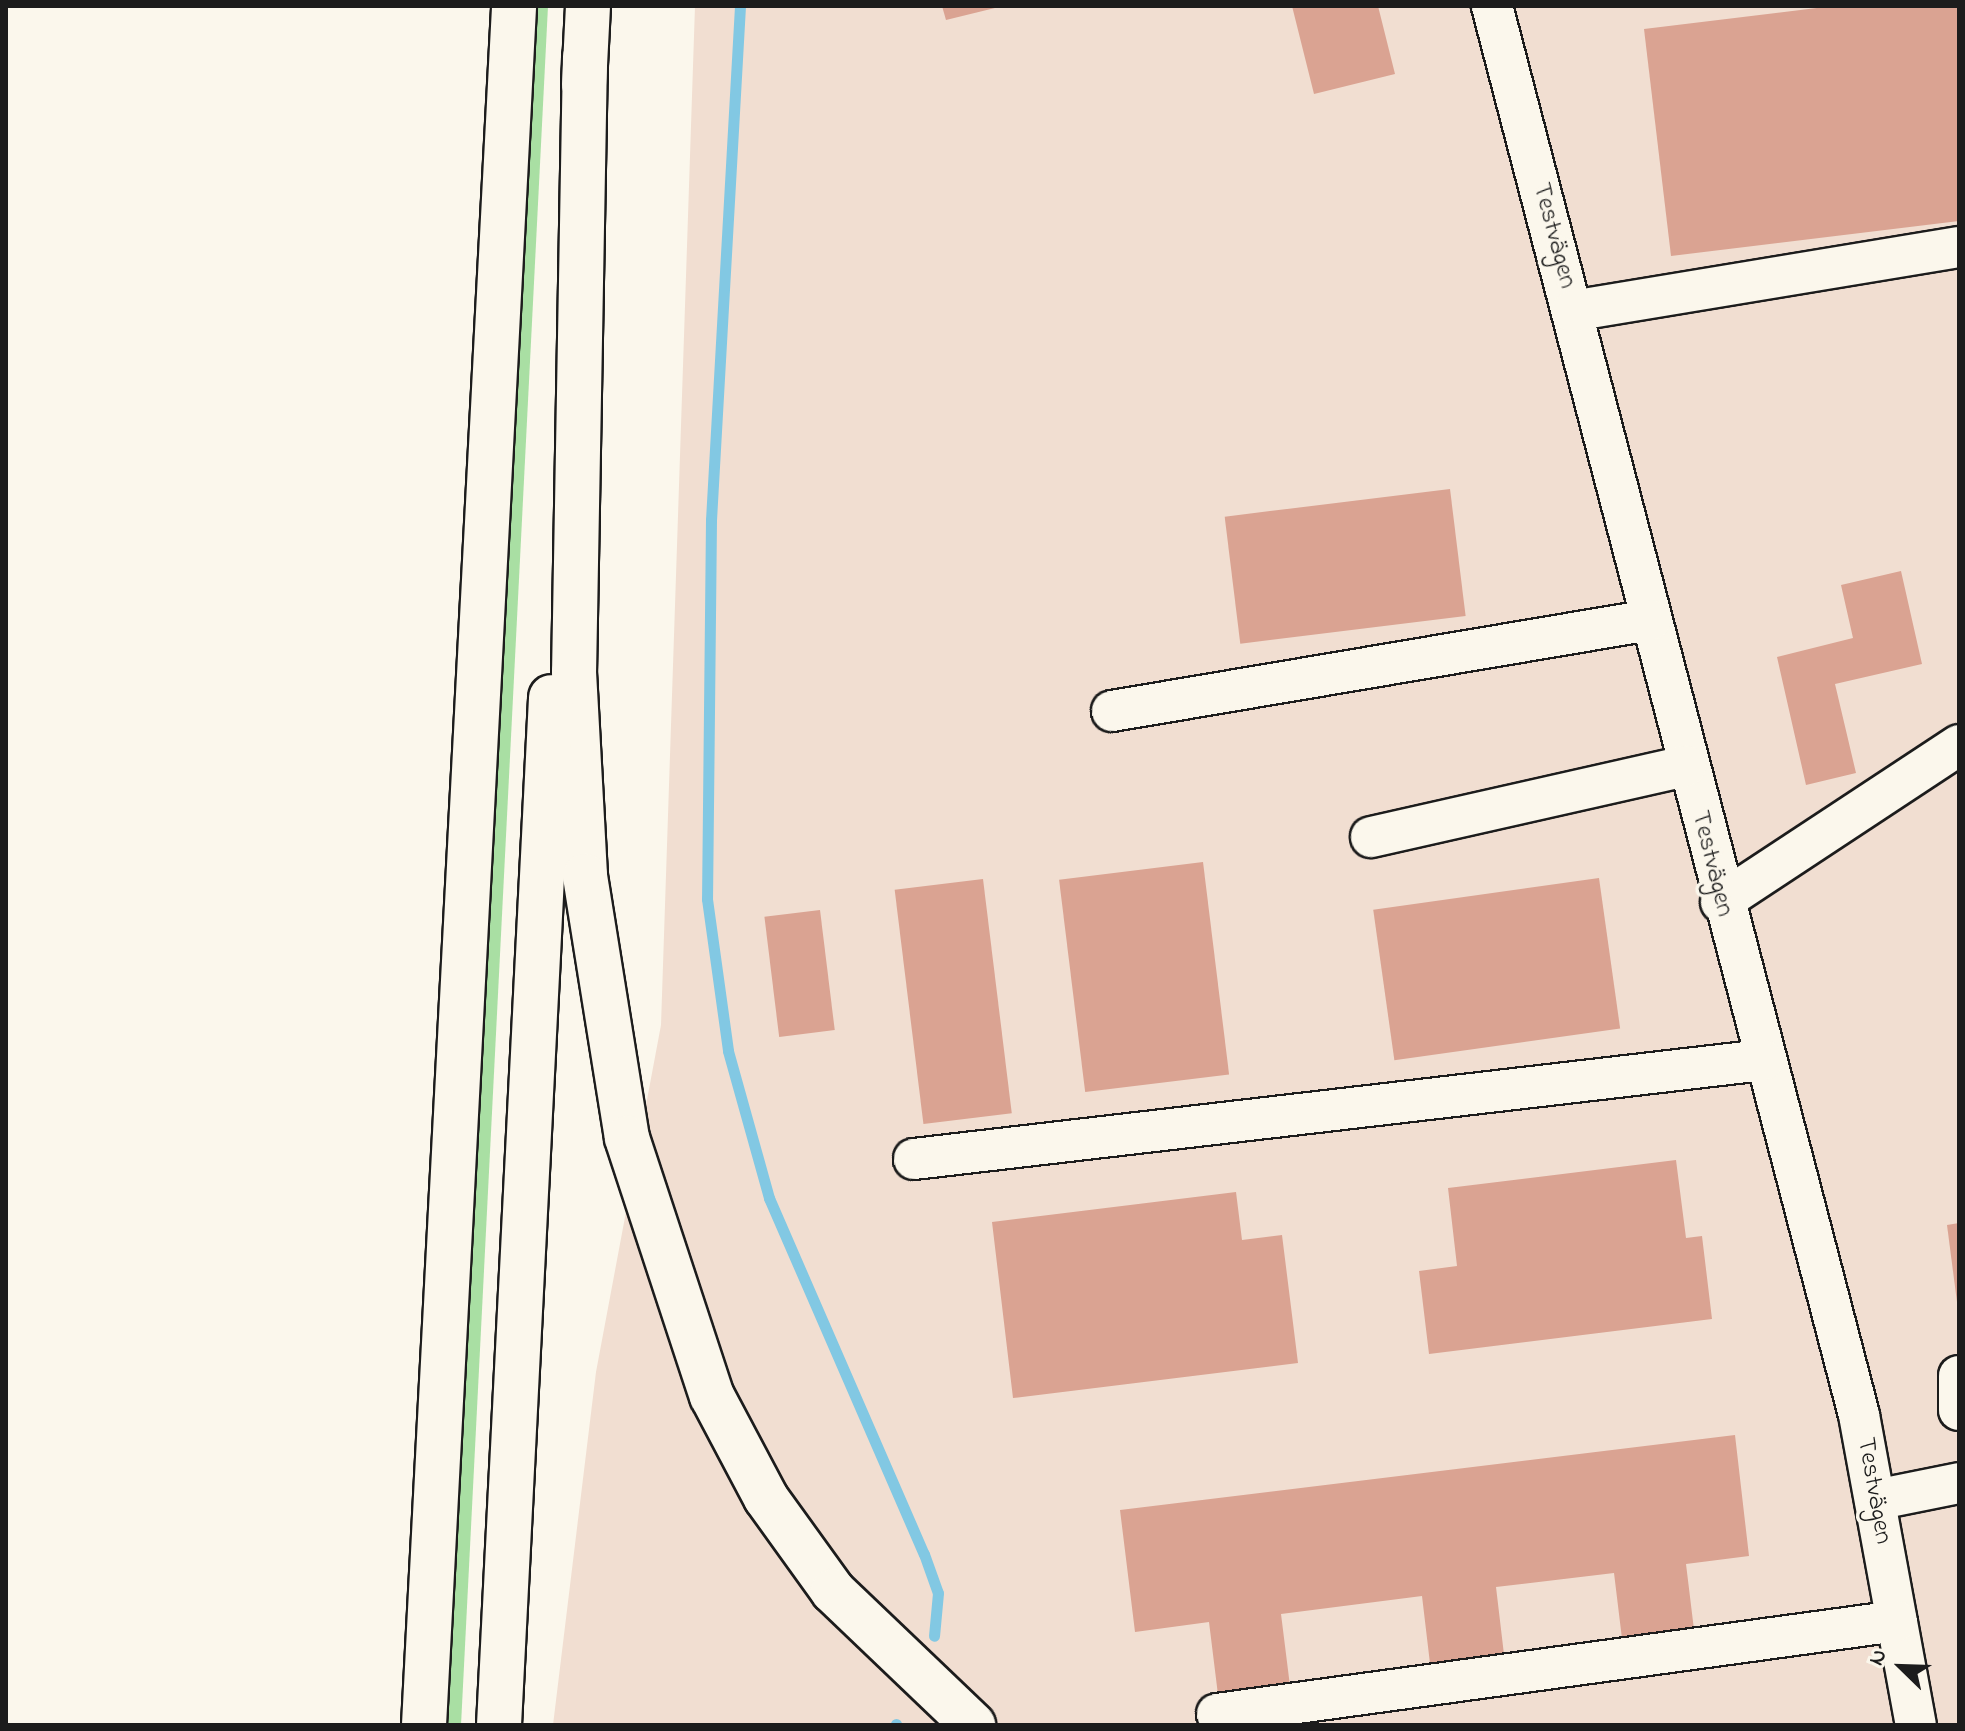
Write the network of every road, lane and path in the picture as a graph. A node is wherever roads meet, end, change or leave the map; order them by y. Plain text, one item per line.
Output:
1 (514, 6) edge
2 (588, 6) edge
3 (1492, 6) edge
4 (585, 57) junction
5 (1959, 247) edge
6 (1572, 311) junction
7 (1650, 620) junction
8 (1112, 711) dead end
9 (1959, 745) edge
10 (1686, 766) junction
11 (1371, 837) dead end
12 (1721, 902) junction
13 (1763, 1060) junction
14 (914, 1159) dead end
15 (1959, 1376) edge
16 (1959, 1410) edge
17 (1959, 1483) edge
18 (1875, 1500) junction
19 (431, 1592) junction
20 (1897, 1621) junction
21 (1217, 1714) dead end
22 (410, 1725) edge
23 (424, 1725) edge
24 (499, 1725) edge
25 (973, 1725) edge
26 (1916, 1725) edge

1 - 19 highway
2 - 4 highway
3 - 6 street, Testvägen
4 - 24 highway
4 - 25 highway
5 - 6 street
6 - 7 street, Testvägen
7 - 8 street
7 - 10 street, Testvägen
9 - 12 street
10 - 11 street
10 - 12 street, Testvägen
12 - 13 street, Testvägen
13 - 14 street
13 - 18 street, Testvägen
15 - 16 street
17 - 18 street
18 - 20 street, Testvägen
19 - 22 highway
19 - 23 highway
20 - 21 street
20 - 26 street, Testvägen

